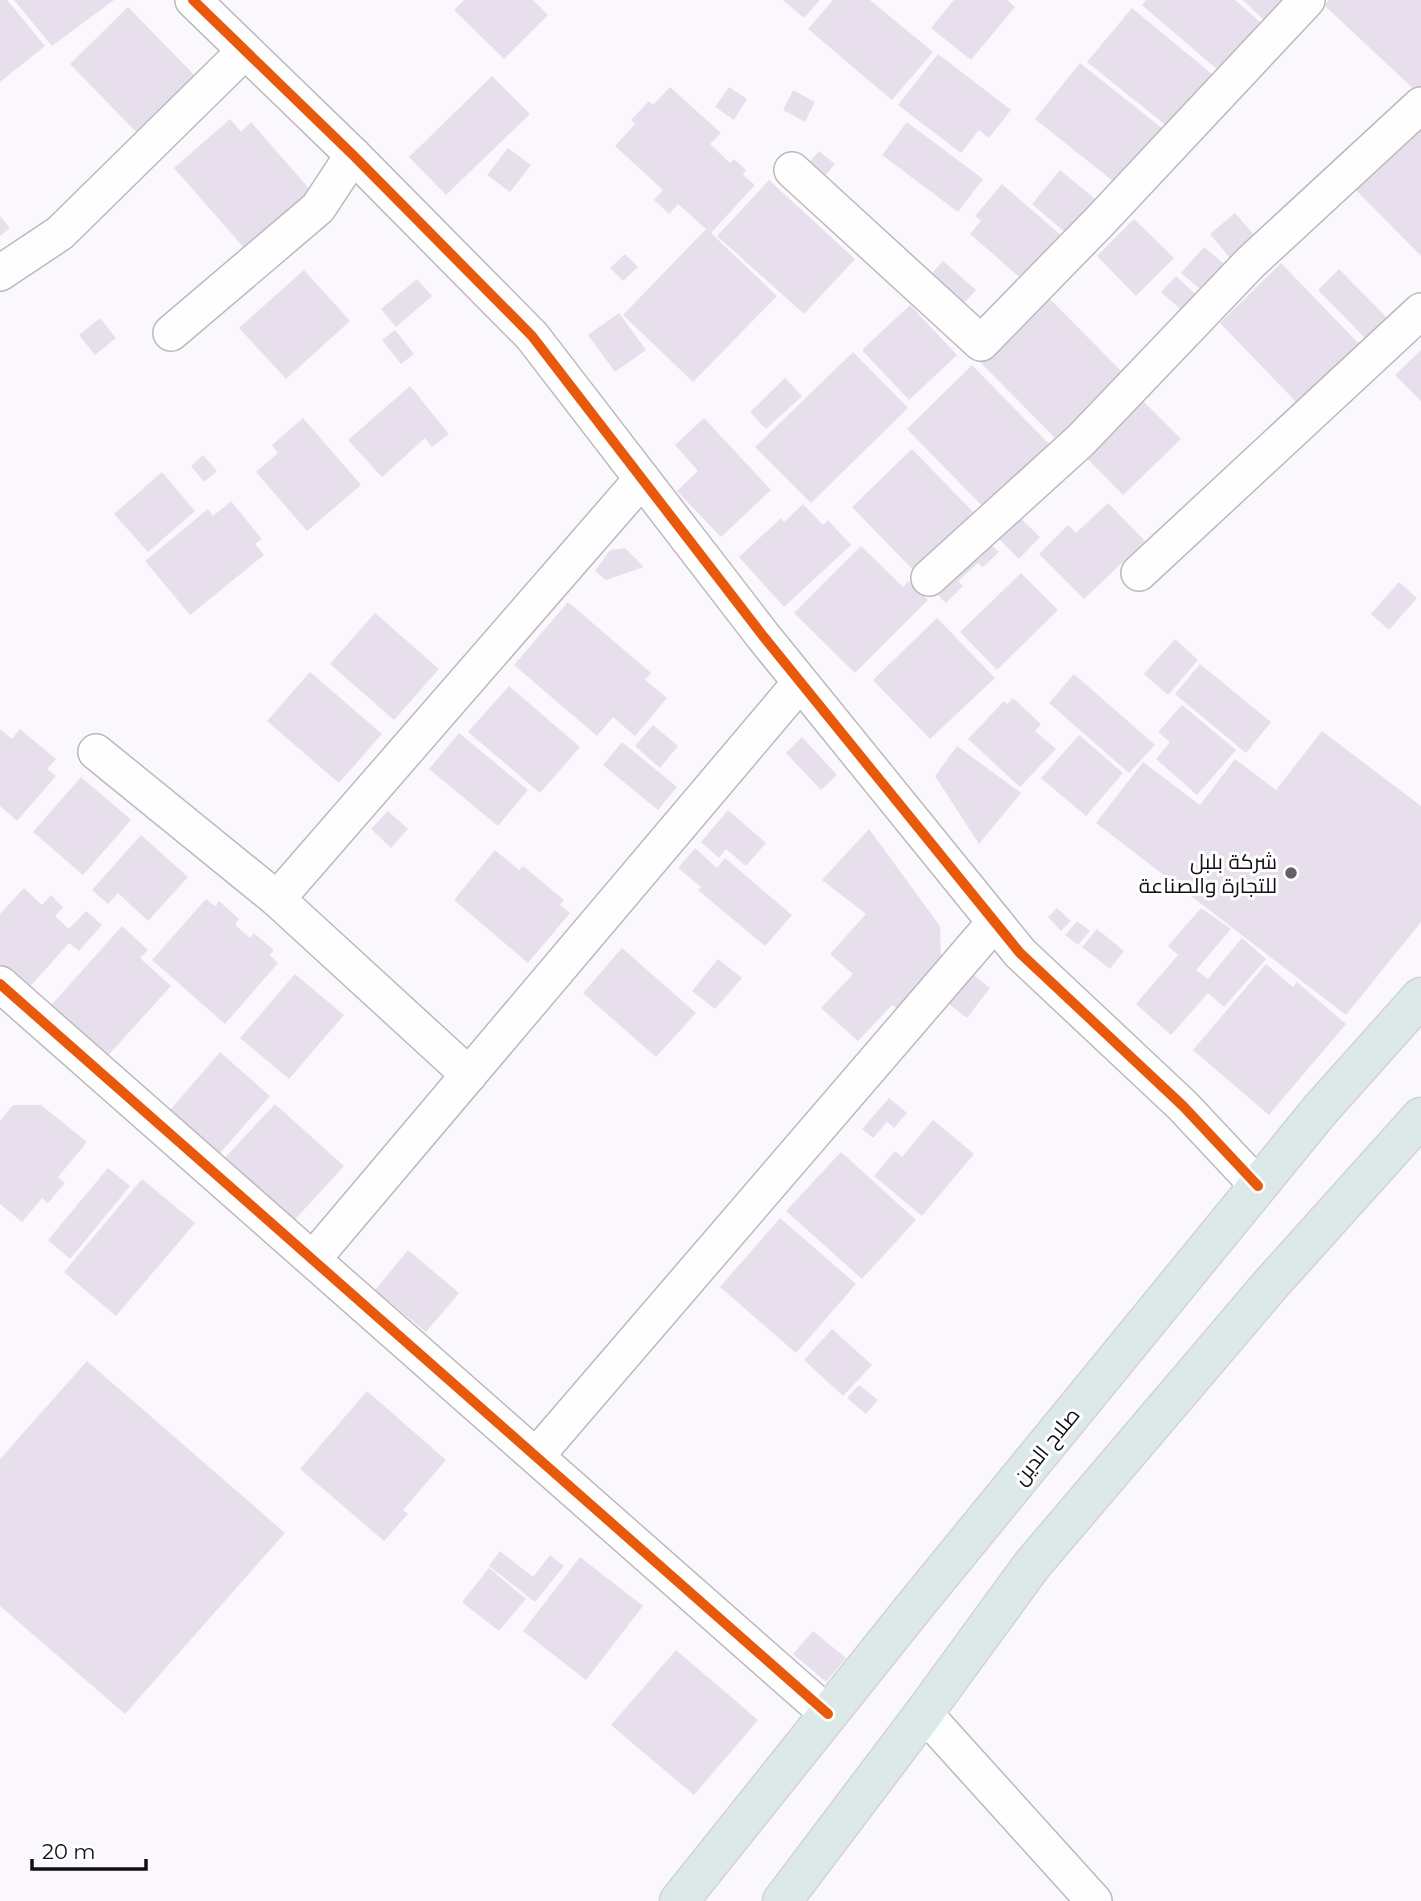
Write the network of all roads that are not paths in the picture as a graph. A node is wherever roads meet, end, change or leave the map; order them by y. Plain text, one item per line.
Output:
1 (193, 0) edge
2 (1307, 0) edge
3 (245, 51) junction
4 (1421, 105) edge
5 (353, 155) junction
6 (792, 170) dead end
7 (0, 273) edge
8 (1421, 311) edge
9 (171, 333) dead end
10 (642, 479) junction
11 (1139, 572) dead end
12 (929, 578) dead end
13 (800, 683) junction
14 (96, 752) dead end
15 (277, 899) junction
16 (995, 922) junction
17 (0, 984) edge
18 (1421, 997) edge
19 (469, 1075) junction
20 (1421, 1117) edge
21 (1258, 1186) junction
22 (313, 1259) junction
23 (537, 1455) junction
24 (924, 1713) junction
25 (828, 1714) junction
26 (679, 1901) edge
27 (782, 1901) edge
28 (1094, 1901) edge

1 - 3 street
2 - 6 street
3 - 5 street
3 - 7 street
4 - 12 street
5 - 9 street
5 - 10 street
8 - 11 street
10 - 13 street
10 - 15 street
13 - 16 street
13 - 19 street
14 - 15 street
15 - 19 street
16 - 21 street
16 - 23 street
17 - 22 street
18 - 21 highway, صلاح الدين
19 - 22 street
20 - 24 highway
21 - 25 highway, صلاح الدين
22 - 23 street
23 - 25 street
24 - 27 highway
24 - 28 street
25 - 26 highway, صلاح الدين

